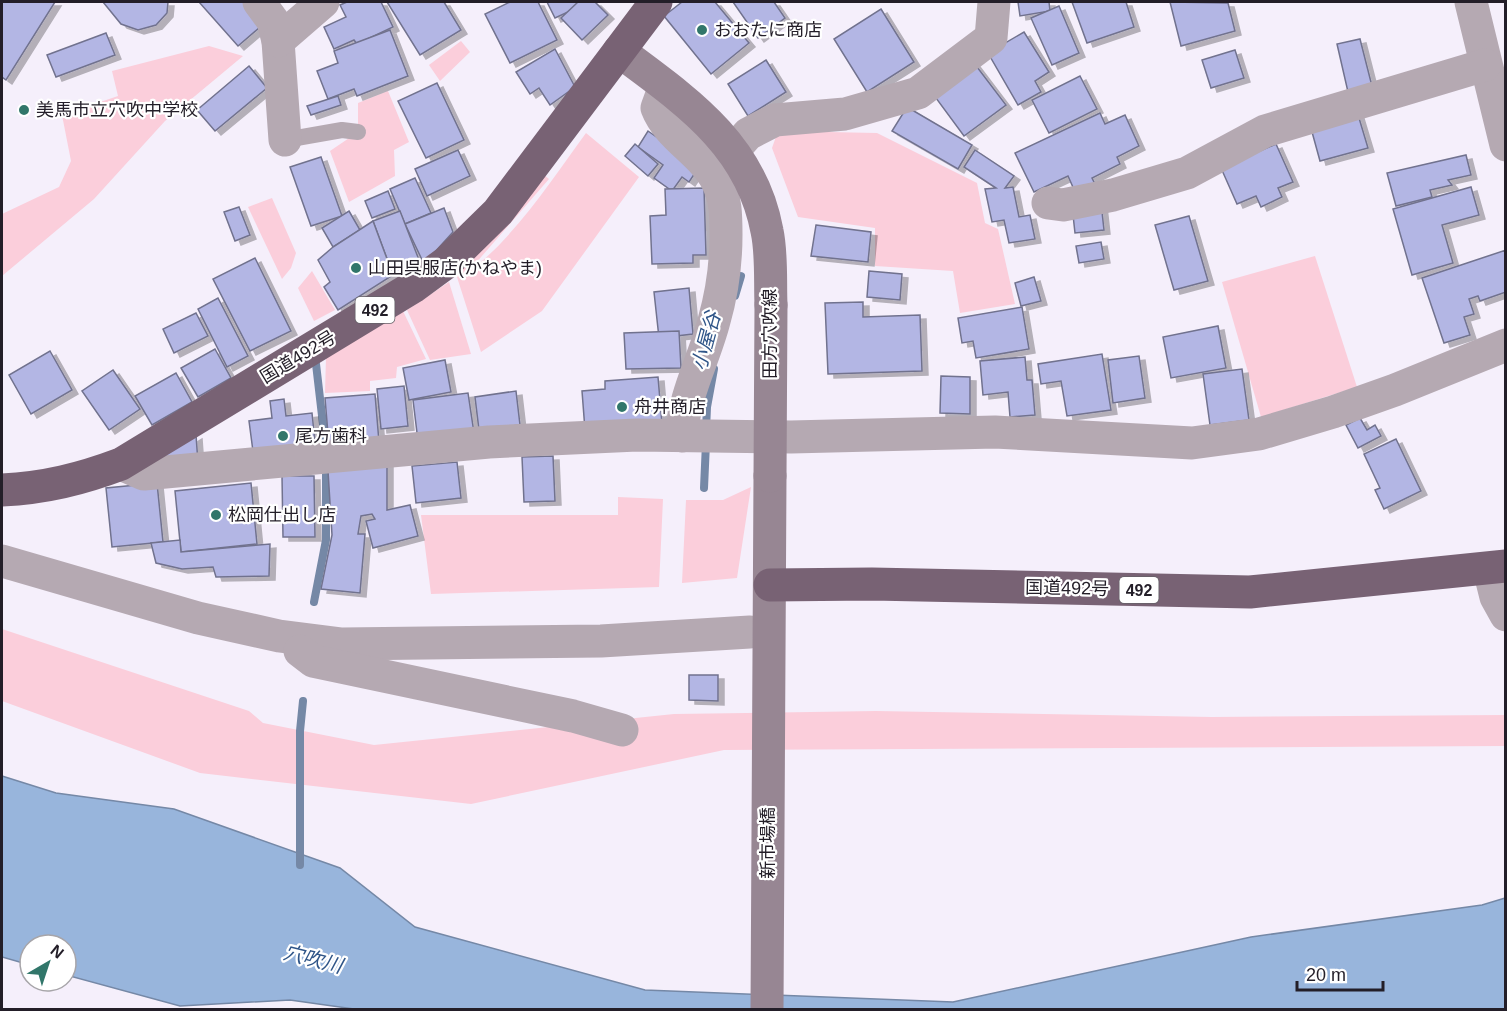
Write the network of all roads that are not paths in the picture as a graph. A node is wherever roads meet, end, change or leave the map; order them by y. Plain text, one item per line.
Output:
1 (259, 2) edge
2 (323, 2) edge
3 (656, 2) edge
4 (994, 2) edge
5 (1471, 2) edge
6 (278, 41) junction
7 (619, 51) junction
8 (1485, 65) junction
9 (665, 86) junction
10 (358, 132) dead end
11 (285, 140) joint
12 (1506, 145) edge
13 (734, 150) junction
14 (1048, 203) dead end
15 (1506, 345) edge
16 (685, 436) junction
17 (121, 464) junction
18 (2, 490) edge
19 (2, 561) edge
20 (1498, 567) edge
21 (770, 585) junction
22 (1506, 615) edge
23 (750, 632) dead end
24 (279, 636) junction
25 (769, 677) joint
26 (622, 730) dead end
27 (767, 1010) edge

1 - 6 street
2 - 6 street
3 - 7 highway, 国道492号 / 492
4 - 13 street
5 - 8 street
6 - 11 street
7 - 9 main road, 田方穴吹線
7 - 17 highway, 国道492号 / 492
8 - 12 street
8 - 14 street
9 - 13 main road, 田方穴吹線
9 - 16 street
10 - 11 lane
13 - 21 main road, 田方穴吹線, bridge
15 - 16 street
16 - 17 street
17 - 18 highway, 国道492号 / 492
19 - 24 street
20 - 21 highway, 国道492号 / 492
20 - 22 street
21 - 25 main road, 田方穴吹線
23 - 24 street
24 - 26 street
25 - 27 main road, 新市場橋

